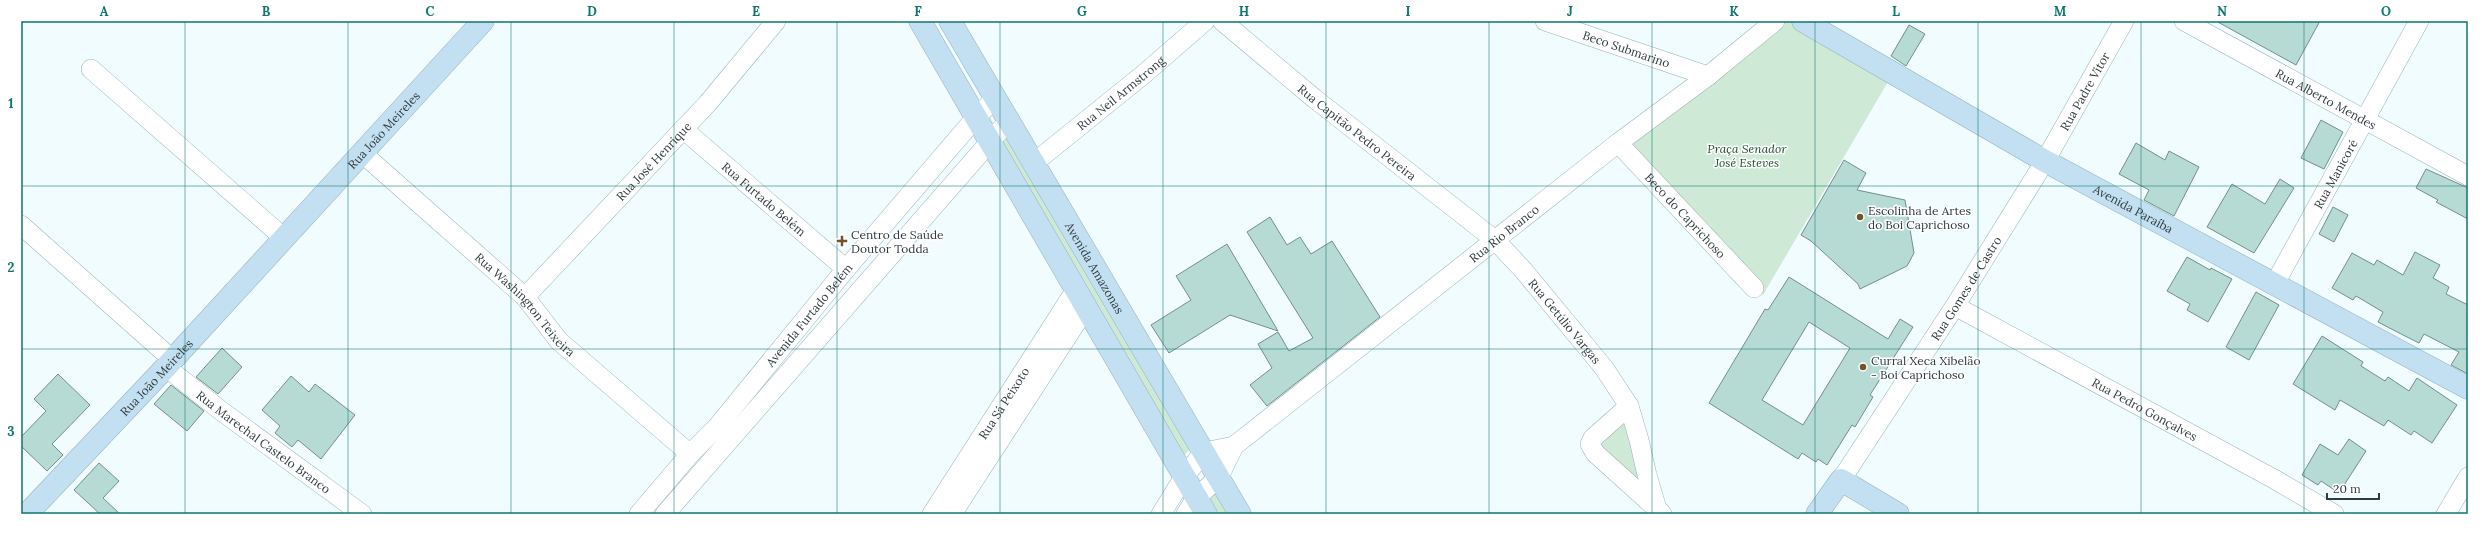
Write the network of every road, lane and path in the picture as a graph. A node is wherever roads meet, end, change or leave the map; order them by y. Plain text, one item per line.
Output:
1 (483, 21) edge
2 (776, 21) edge
3 (920, 21) edge
4 (950, 21) edge
5 (1205, 21) edge
6 (1222, 21) edge
7 (1545, 21) edge
8 (1774, 21) edge
9 (1803, 21) edge
10 (2124, 21) edge
11 (2184, 21) edge
12 (2419, 21) edge
13 (91, 69) dead end
14 (1708, 76) junction
15 (996, 98) junction
16 (977, 116) junction
17 (1009, 120) junction
18 (2365, 120) junction
19 (683, 129) junction
20 (990, 140) junction
21 (1618, 144) junction
22 (362, 153) junction
23 (2045, 161) junction
24 (1035, 162) junction
25 (2468, 176) edge
26 (21, 225) edge
27 (284, 238) junction
28 (1495, 240) junction
29 (846, 269) junction
30 (2274, 285) junction
31 (1754, 288) dead end
32 (525, 297) junction
33 (1080, 300) junction
34 (1955, 306) junction
35 (170, 364) junction
36 (2468, 388) edge
37 (1629, 406) junction
38 (723, 433) junction
39 (1234, 446) junction
40 (1204, 452) junction
41 (690, 454) junction
42 (1219, 476) junction
43 (2468, 477) edge
44 (1184, 478) junction
45 (1841, 480) junction
46 (1196, 509) edge
47 (1660, 512) edge
48 (27, 514) edge
49 (362, 514) edge
50 (639, 514) edge
51 (665, 514) edge
52 (932, 514) edge
53 (952, 514) edge
54 (1161, 514) edge
55 (1240, 514) edge
56 (1817, 514) edge
57 (1898, 514) edge
58 (2334, 514) edge
59 (2446, 514) edge

1 - 22 street, Rua João Meireles
2 - 19 street, Rua José Henrique
3 - 16 street
4 - 15 street, Avenida Amazonas
5 - 24 street, Rua Neil Armstrong
6 - 28 street, Rua Capitão Pedro Pereira
7 - 14 street, Beco Submarino
8 - 14 street, Rua Rio Branco
9 - 23 street, Avenida Paraíba
10 - 23 street, Rua Padre Vitor
11 - 18 street, Rua Alberto Mendes
12 - 18 street, Rua Manicoré
13 - 27 street
14 - 21 street, Rua Rio Branco
15 - 16 street, Avenida Furtado Belém
15 - 17 street, Avenida Amazonas
16 - 20 street
16 - 29 street, Avenida Furtado Belém
17 - 20 street, Avenida Furtado Belém
17 - 24 street, Avenida Amazonas
18 - 25 street, Rua Alberto Mendes
18 - 30 street, Rua Manicoré
19 - 29 street, Rua Furtado Belém
19 - 32 street, Rua José Henrique
20 - 33 street
20 - 38 street, Avenida Furtado Belém
21 - 28 street, Rua Rio Branco
21 - 31 street, Beco do Caprichoso
22 - 27 street, Rua João Meireles
22 - 32 street, Rua Washington Teixeira
23 - 30 street, Avenida Paraíba
23 - 34 street, Rua Gomes de Castro
24 - 40 street, Avenida Amazonas
26 - 35 street, Rua Marechal Castelo Branco
27 - 35 street, Rua João Meireles
28 - 37 street, Rua Getúlio Vargas
28 - 39 street, Rua Rio Branco
29 - 38 street, Avenida Furtado Belém
30 - 36 street, Avenida Paraíba
32 - 41 street, Rua Washington Teixeira
33 - 44 street
33 - 52 street, Rua Sá Peixoto
33 - 53 street, Rua Sá Peixoto
34 - 45 street, Rua Gomes de Castro
34 - 58 street, Rua Pedro Gonçalves
35 - 48 street, Rua João Meireles
35 - 49 street, Rua Marechal Castelo Branco
37 - 47 street, Rua Getúlio Vargas
37 - 47 street, Rua Getúlio Vargas
38 - 41 street, Avenida Furtado Belém
38 - 51 street, Avenida Furtado Belém
39 - 40 street, Rua Rio Branco
39 - 42 street, Rua Rio Branco
40 - 42 street, Avenida Amazonas
40 - 44 street
41 - 50 street, Avenida Furtado Belém
42 - 46 street, Rua Rio Branco
42 - 55 street, Avenida Amazonas
43 - 59 street
44 - 46 street
44 - 54 street
45 - 56 street, Rua Gomes de Castro
45 - 57 street

